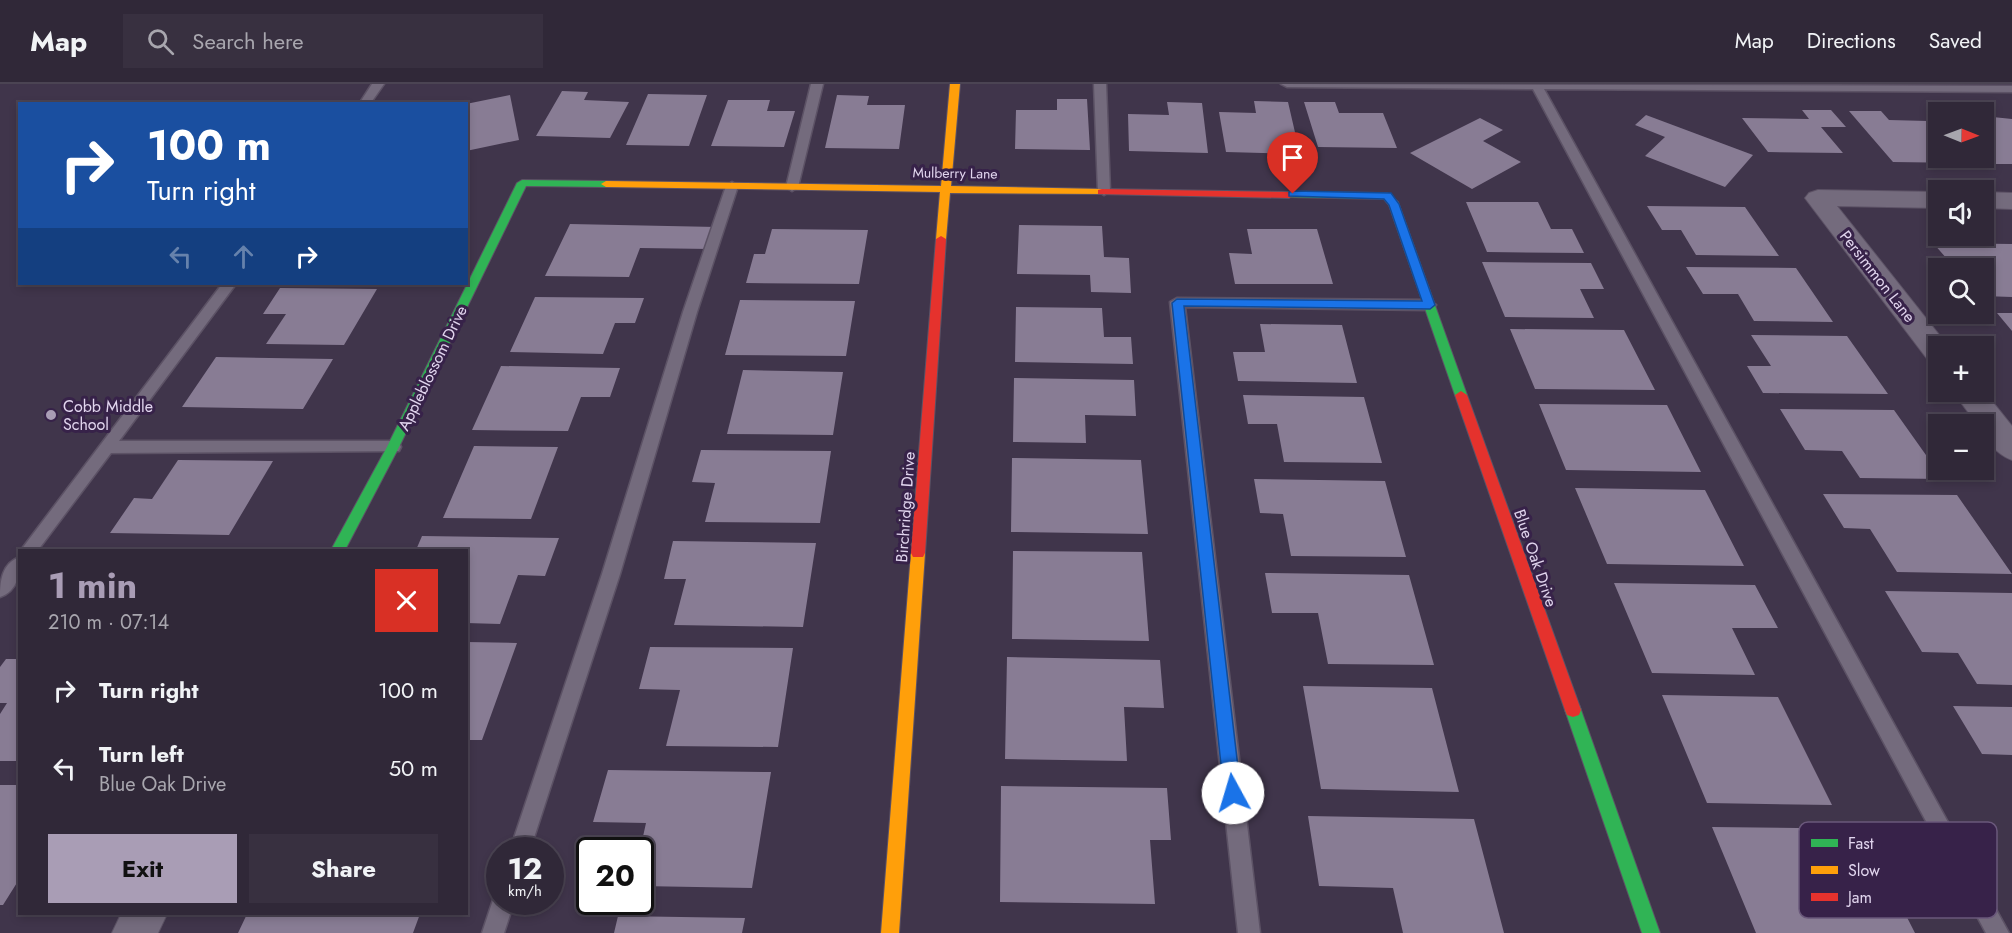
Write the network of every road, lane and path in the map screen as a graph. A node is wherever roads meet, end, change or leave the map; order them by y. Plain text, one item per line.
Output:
1 (378, 84) edge
2 (817, 84) edge
3 (955, 84) edge
4 (1100, 84) edge
5 (1287, 84) edge
6 (1537, 86) junction
7 (2012, 89) edge
8 (365, 102) edge
9 (522, 183) joint
10 (732, 186) junction
11 (792, 187) junction
12 (945, 189) junction
13 (1104, 191) junction
14 (1387, 196) joint
15 (1928, 200) edge
16 (1994, 200) edge
17 (2012, 201) edge
18 (228, 285) edge
19 (1430, 305) junction
20 (1928, 340) edge
21 (1976, 402) edge
22 (106, 447) junction
23 (393, 447) junction
24 (2012, 448) edge
25 (30, 549) edge
26 (339, 549) edge
27 (18, 567) edge
28 (0, 590) edge
29 (1938, 822) edge
30 (524, 837) edge
31 (144, 915) edge
32 (499, 915) edge
33 (1990, 918) edge
34 (134, 933) edge
35 (493, 933) edge
36 (890, 933) edge
37 (1249, 933) edge
38 (1651, 933) edge
39 (1998, 933) edge

1 - 8 lane
2 - 11 lane
3 - 12 street, Birchridge Drive
4 - 13 lane
5 - 6 lane
6 - 7 lane
6 - 29 lane
9 - 10 street, Mulberry Lane
9 - 23 street, Appleblossom Drive
10 - 11 street, Mulberry Lane
10 - 30 lane
11 - 12 street, Mulberry Lane
12 - 13 street, Mulberry Lane
12 - 36 street, Birchridge Drive
13 - 14 street, Mulberry Lane
14 - 19 street, Blue Oak Drive
15 - 20 street, Persimmon Lane
16 - 17 street
18 - 22 lane
19 - 37 lane
19 - 38 street, Blue Oak Drive
21 - 24 street
22 - 23 lane
22 - 25 lane
23 - 26 street, Appleblossom Drive
27 - 28 lane
31 - 34 street
32 - 35 lane
33 - 39 lane

